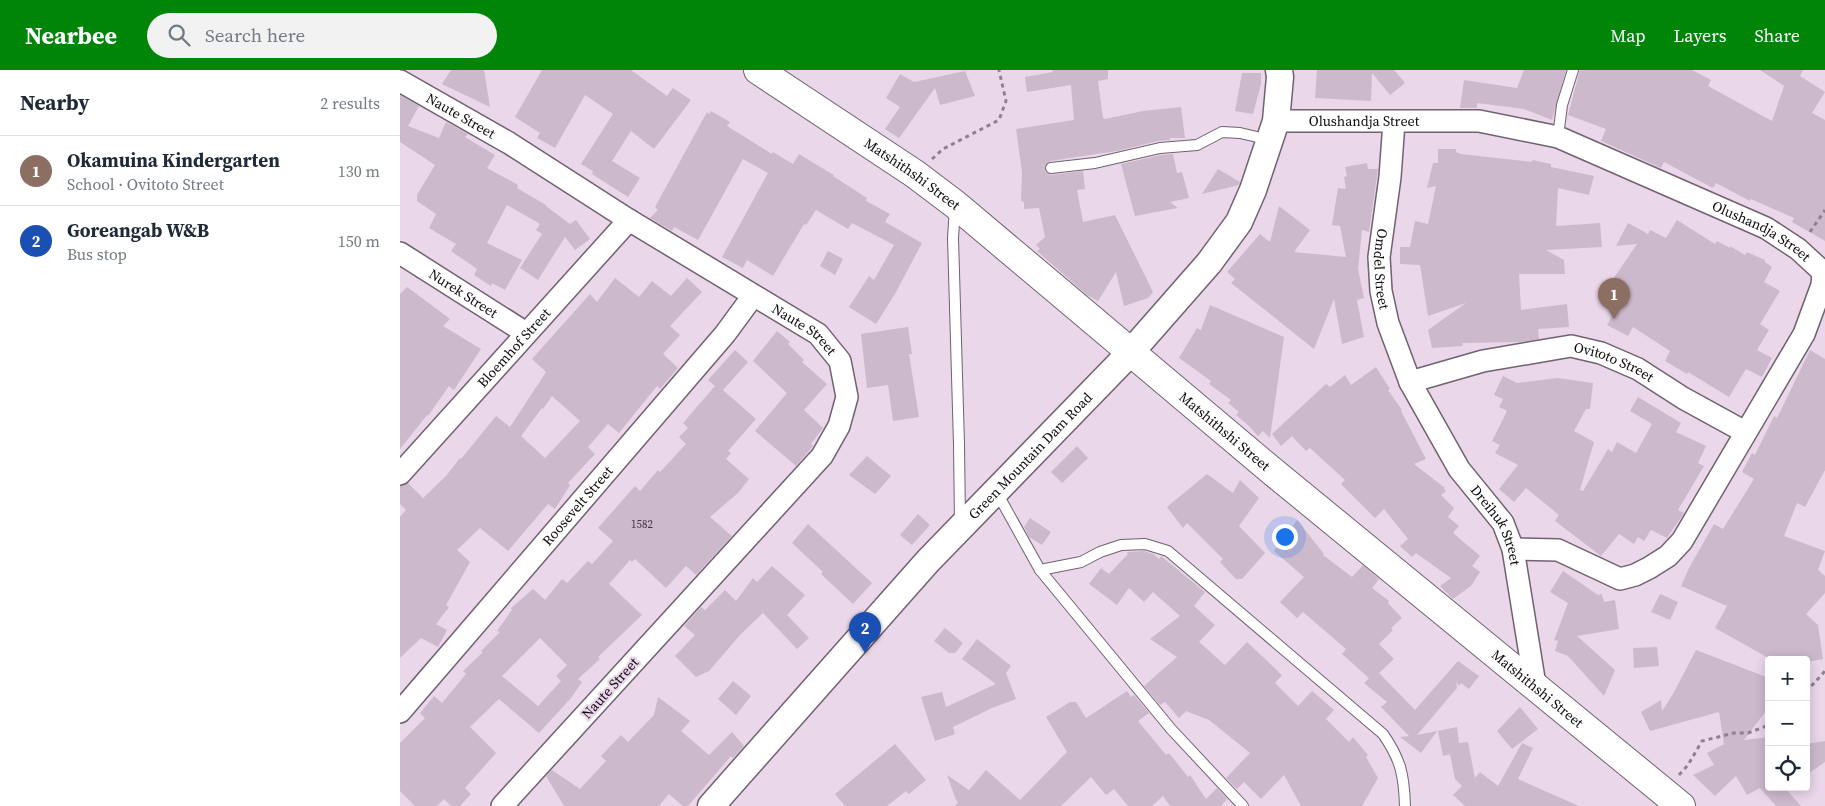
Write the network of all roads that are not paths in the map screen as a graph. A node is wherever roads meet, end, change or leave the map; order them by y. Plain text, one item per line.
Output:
1 (758, 70) edge
2 (1279, 70) edge
3 (1573, 70) edge
4 (400, 81) edge
5 (1394, 122) junction
6 (1273, 131) junction
7 (1558, 137) junction
8 (1050, 168) dead end
9 (956, 205) junction
10 (628, 220) junction
11 (400, 254) edge
12 (1824, 272) edge
13 (753, 296) junction
14 (526, 333) junction
15 (1130, 353) junction
16 (1410, 382) junction
17 (1745, 432) junction
18 (400, 474) edge
19 (996, 490) junction
20 (960, 527) junction
21 (1513, 549) junction
22 (1040, 570) junction
23 (1535, 685) junction
24 (400, 712) edge
25 (1672, 798) edge
26 (502, 806) edge
27 (711, 806) edge
28 (1243, 806) edge
29 (1405, 806) edge

1 - 9 main road, Matshithshi Street
2 - 6 street, Green Mountain Dam Road
3 - 7 lane
4 - 10 street, Naute Street
5 - 6 street, Olushandja Street
5 - 7 street, Olushandja Street
5 - 16 street, Omdel Street
6 - 8 lane
6 - 15 street, Green Mountain Dam Road
7 - 12 street, Olushandja Street
9 - 15 main road, Matshithshi Street
9 - 20 lane
10 - 13 street, Naute Street
10 - 14 street, Bloemhof Street
11 - 14 street, Nurek Street
12 - 17 street, Olushandja Street
13 - 24 street, Roosevelt Street
13 - 26 street, Naute Street
14 - 18 street, Bloemhof Street
15 - 19 street, Green Mountain Dam Road
15 - 23 main road, Matshithshi Street
16 - 17 street, Ovitoto Street
16 - 21 street, Dreihuk Street
17 - 21 street, Olushandja Street
19 - 20 street, Green Mountain Dam Road
19 - 22 lane
20 - 27 street, Green Mountain Dam Road
21 - 23 street, Dreihuk Street
22 - 28 lane
22 - 29 lane
23 - 25 main road, Matshithshi Street

